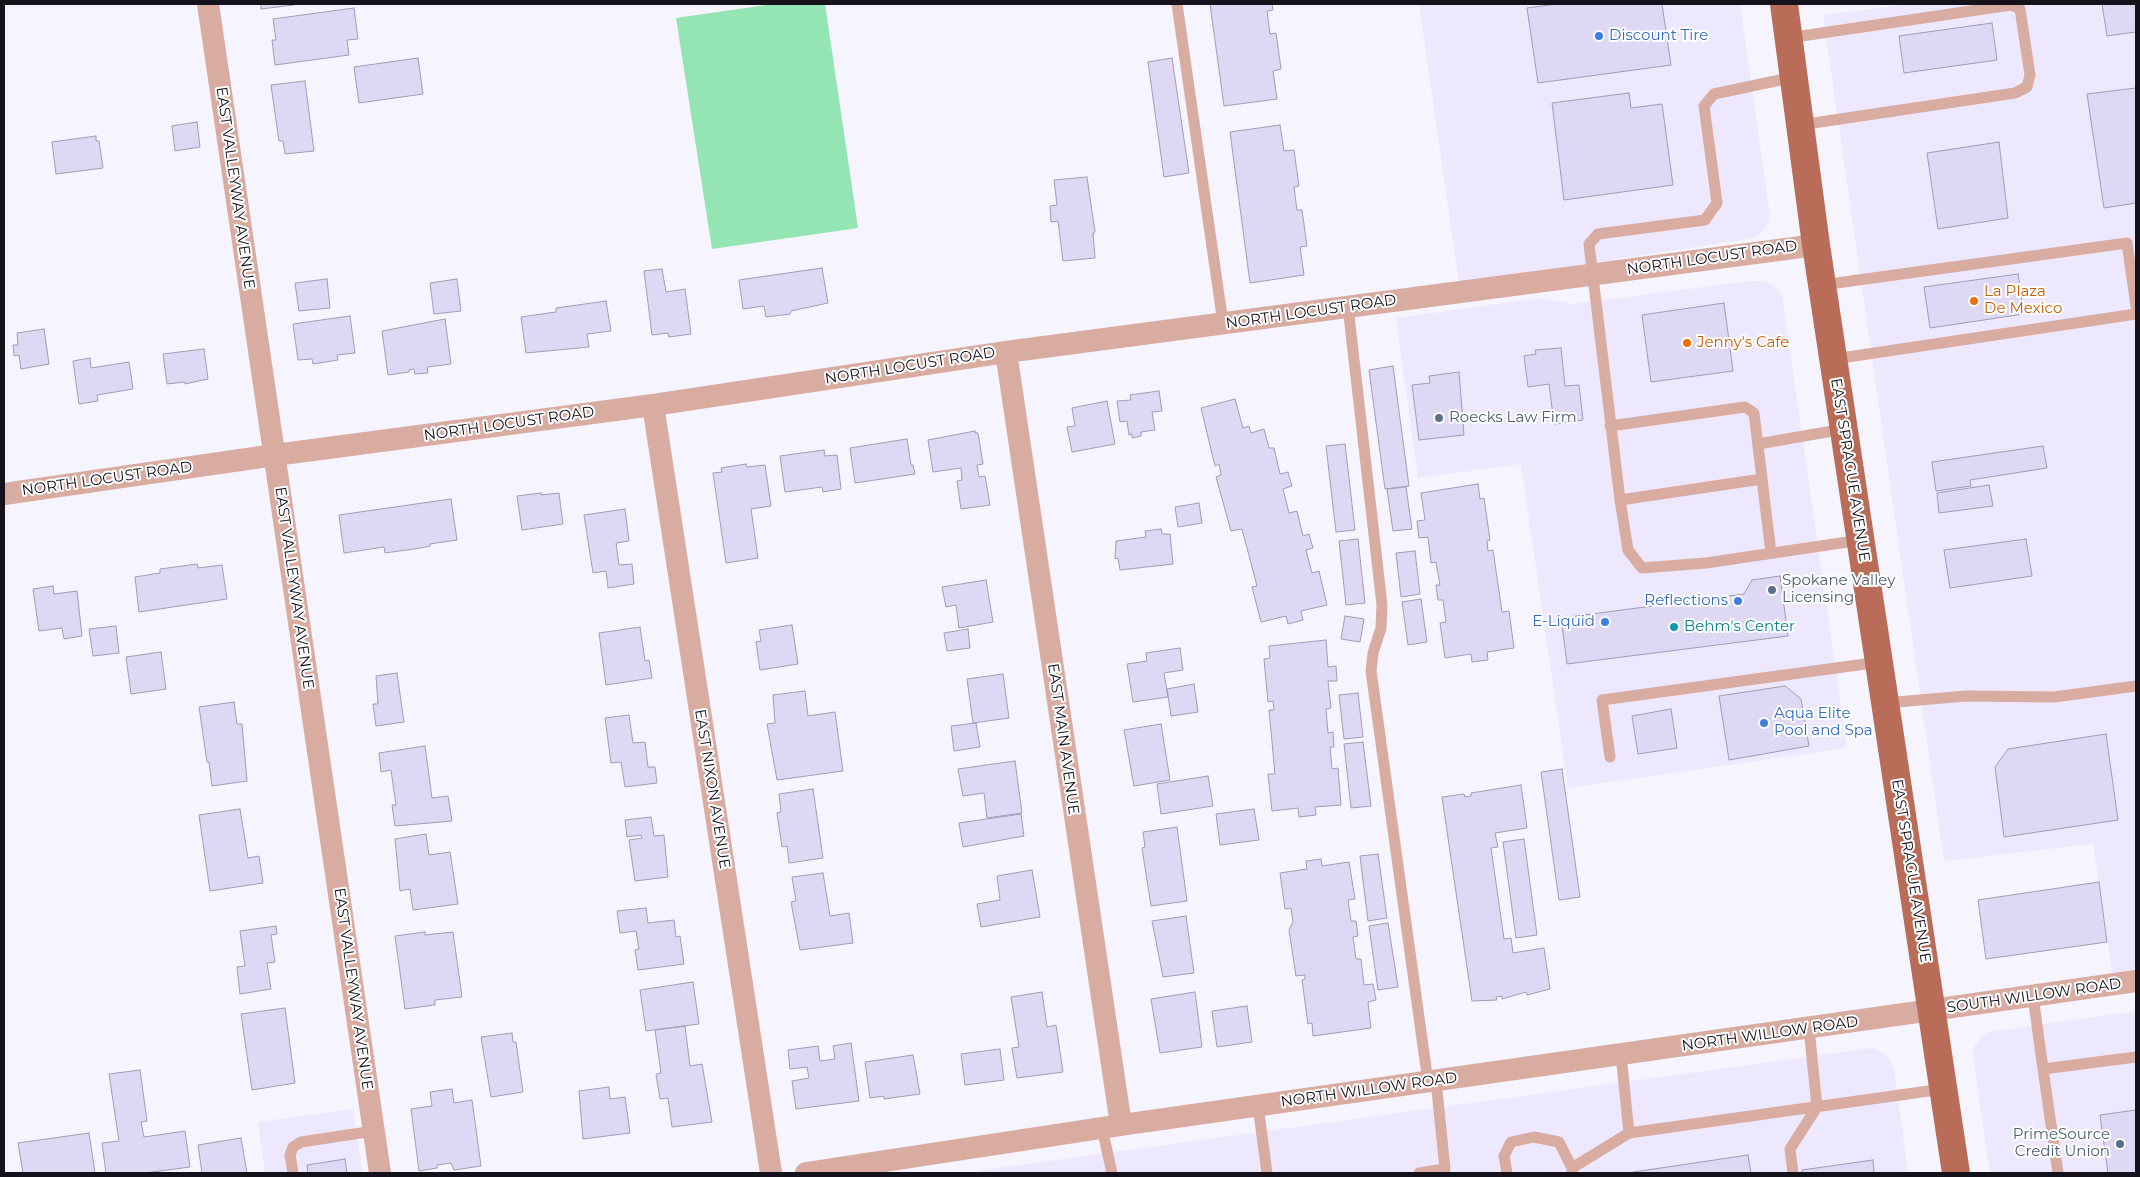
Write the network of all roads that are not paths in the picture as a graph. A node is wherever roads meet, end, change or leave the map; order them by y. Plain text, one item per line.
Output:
1 (208, 4) edge
2 (1177, 4) edge
3 (1784, 4) edge
4 (1788, 38) junction
5 (1794, 77) junction
6 (1800, 125) junction
7 (1816, 245) junction
8 (1592, 274) junction
9 (2134, 278) edge
10 (1822, 285) junction
11 (1348, 306) junction
12 (2136, 306) edge
13 (2136, 314) edge
14 (1223, 323) junction
15 (1006, 352) junction
16 (1834, 359) junction
17 (653, 405) junction
18 (1610, 426) junction
19 (1844, 430) junction
20 (1758, 444) junction
21 (275, 455) junction
22 (1762, 479) junction
23 (4, 494) edge
24 (1620, 500) junction
25 (1861, 540) junction
26 (1771, 553) junction
27 (1880, 662) junction
28 (2136, 686) edge
29 (1886, 703) junction
30 (1610, 757) dead end
31 (2136, 980) edge
32 (2033, 996) junction
33 (1932, 1011) junction
34 (1809, 1028) junction
35 (1621, 1054) junction
36 (2136, 1057) edge
37 (2043, 1070) junction
38 (1432, 1081) junction
39 (1944, 1089) junction
40 (1258, 1106) junction
41 (1817, 1107) junction
42 (1112, 1127) junction
43 (374, 1131) junction
44 (1629, 1133) junction
45 (940, 1164) edge
46 (1572, 1170) edge
47 (293, 1173) edge
48 (380, 1173) edge
49 (771, 1173) edge
50 (806, 1173) edge
51 (1112, 1173) edge
52 (1267, 1173) edge
53 (1419, 1173) edge
54 (1507, 1173) edge
55 (1793, 1173) edge
56 (1956, 1173) edge
57 (2058, 1173) edge

1 - 21 street, EAST VALLEYWAY AVENUE
2 - 14 lane
3 - 4 main road, EAST SPRAGUE AVENUE
4 - 5 main road, EAST SPRAGUE AVENUE
4 - 6 lane
5 - 6 main road, EAST SPRAGUE AVENUE
5 - 8 lane
6 - 7 main road, EAST SPRAGUE AVENUE
7 - 8 street, NORTH LOCUST ROAD
7 - 10 main road, EAST SPRAGUE AVENUE
8 - 11 street, NORTH LOCUST ROAD
8 - 18 lane
9 - 10 lane
9 - 12 lane
10 - 16 main road, EAST SPRAGUE AVENUE
11 - 14 street, NORTH LOCUST ROAD
11 - 38 lane
13 - 16 lane
14 - 15 street, NORTH LOCUST ROAD
15 - 17 street, NORTH LOCUST ROAD
15 - 42 street, EAST MAIN AVENUE
16 - 19 main road, EAST SPRAGUE AVENUE
17 - 21 street, NORTH LOCUST ROAD
17 - 49 street, EAST NIXON AVENUE
18 - 20 lane
18 - 24 lane
19 - 20 lane
19 - 25 main road, EAST SPRAGUE AVENUE
20 - 22 lane
21 - 23 street, NORTH LOCUST ROAD
21 - 43 street, EAST VALLEYWAY AVENUE
22 - 24 lane
22 - 26 lane
24 - 26 lane
25 - 26 lane
25 - 27 main road, EAST SPRAGUE AVENUE
27 - 29 main road, EAST SPRAGUE AVENUE
27 - 30 lane
28 - 29 lane
29 - 33 main road, EAST SPRAGUE AVENUE
31 - 32 street, SOUTH WILLOW ROAD
32 - 33 street, SOUTH WILLOW ROAD
32 - 37 lane
33 - 34 street, NORTH WILLOW ROAD
33 - 39 main road, EAST SPRAGUE AVENUE
34 - 35 street, NORTH WILLOW ROAD
34 - 41 lane
35 - 38 street, NORTH WILLOW ROAD
35 - 44 lane
36 - 37 lane
37 - 57 lane
38 - 40 street, NORTH WILLOW ROAD
38 - 53 lane
39 - 41 lane
39 - 56 main road, EAST SPRAGUE AVENUE
40 - 42 street, NORTH WILLOW ROAD
40 - 52 lane
41 - 44 lane
41 - 55 lane
42 - 45 street, NORTH WILLOW ROAD
42 - 51 lane
43 - 47 lane
43 - 48 street, EAST VALLEYWAY AVENUE
44 - 46 lane
45 - 50 street, NORTH WILLOW ROAD
46 - 54 lane

